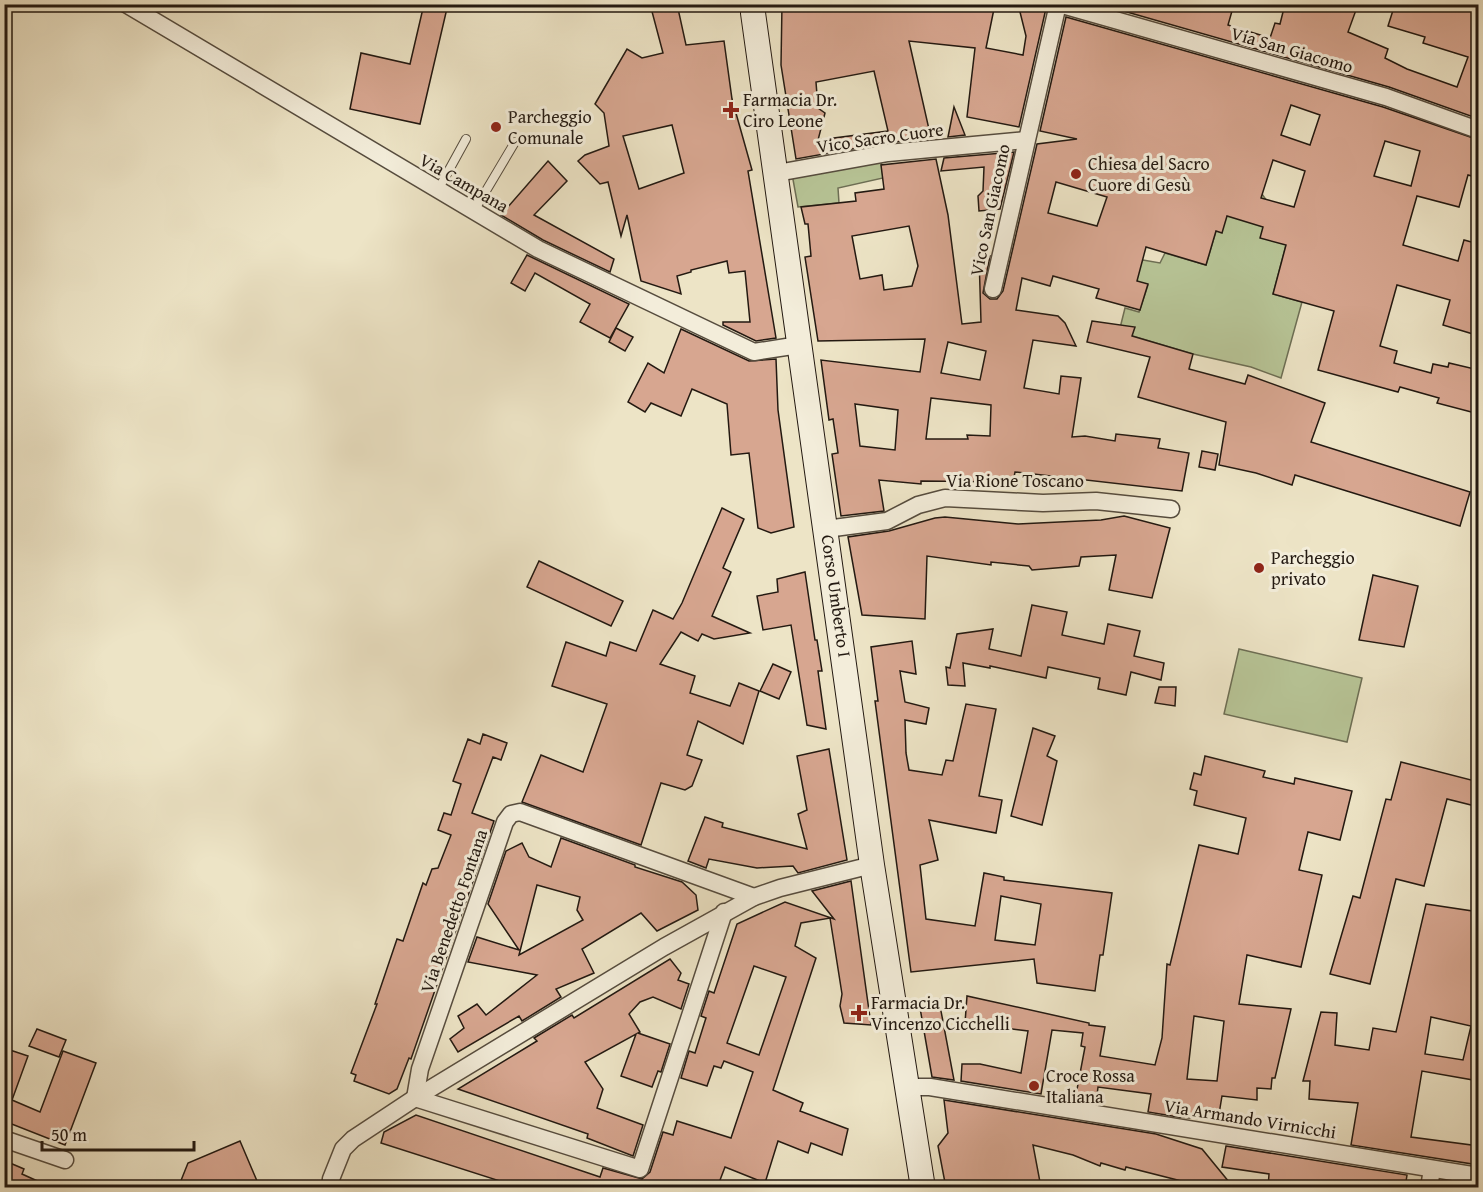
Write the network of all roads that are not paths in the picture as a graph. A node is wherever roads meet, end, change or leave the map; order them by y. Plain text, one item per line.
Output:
1 (126, 4) edge
2 (753, 4) edge
3 (1058, 4) edge
4 (1479, 130) edge
5 (466, 139) dead end
6 (1026, 140) junction
7 (514, 142) dead end
8 (777, 173) junction
9 (438, 190) junction
10 (474, 211) junction
11 (993, 289) dead end
12 (799, 345) junction
13 (1171, 508) dead end
14 (826, 529) junction
15 (872, 865) junction
16 (754, 897) junction
17 (724, 912) junction
18 (908, 1087) junction
19 (415, 1098) junction
20 (4, 1139) edge
21 (65, 1160) dead end
22 (1432, 1169) junction
23 (1479, 1176) edge
24 (330, 1188) edge
25 (923, 1188) edge
26 (1429, 1188) edge

1 - 9 street, Via Campana
2 - 8 main road, Corso Umberto I
3 - 4 street, Via San Giacomo
3 - 6 street, Vico San Giacomo
5 - 9 lane
6 - 8 street, Vico Sacro Cuore
6 - 11 street, Vico San Giacomo
7 - 10 lane
8 - 12 main road, Corso Umberto I
9 - 10 street, Via Campana
10 - 12 street, Via Campana
12 - 14 main road, Corso Umberto I
13 - 14 street, Via Rione Toscano
14 - 15 main road, Corso Umberto I
15 - 16 street
15 - 18 main road, Corso Umberto I
16 - 17 street
16 - 19 street, Via Benedetto Fontana
17 - 19 street
17 - 19 street
18 - 22 street, Via Armando Virnicchi
18 - 25 main road, Corso Umberto I
19 - 24 street
20 - 21 street
22 - 23 street, Via Armando Virnicchi
22 - 26 street

